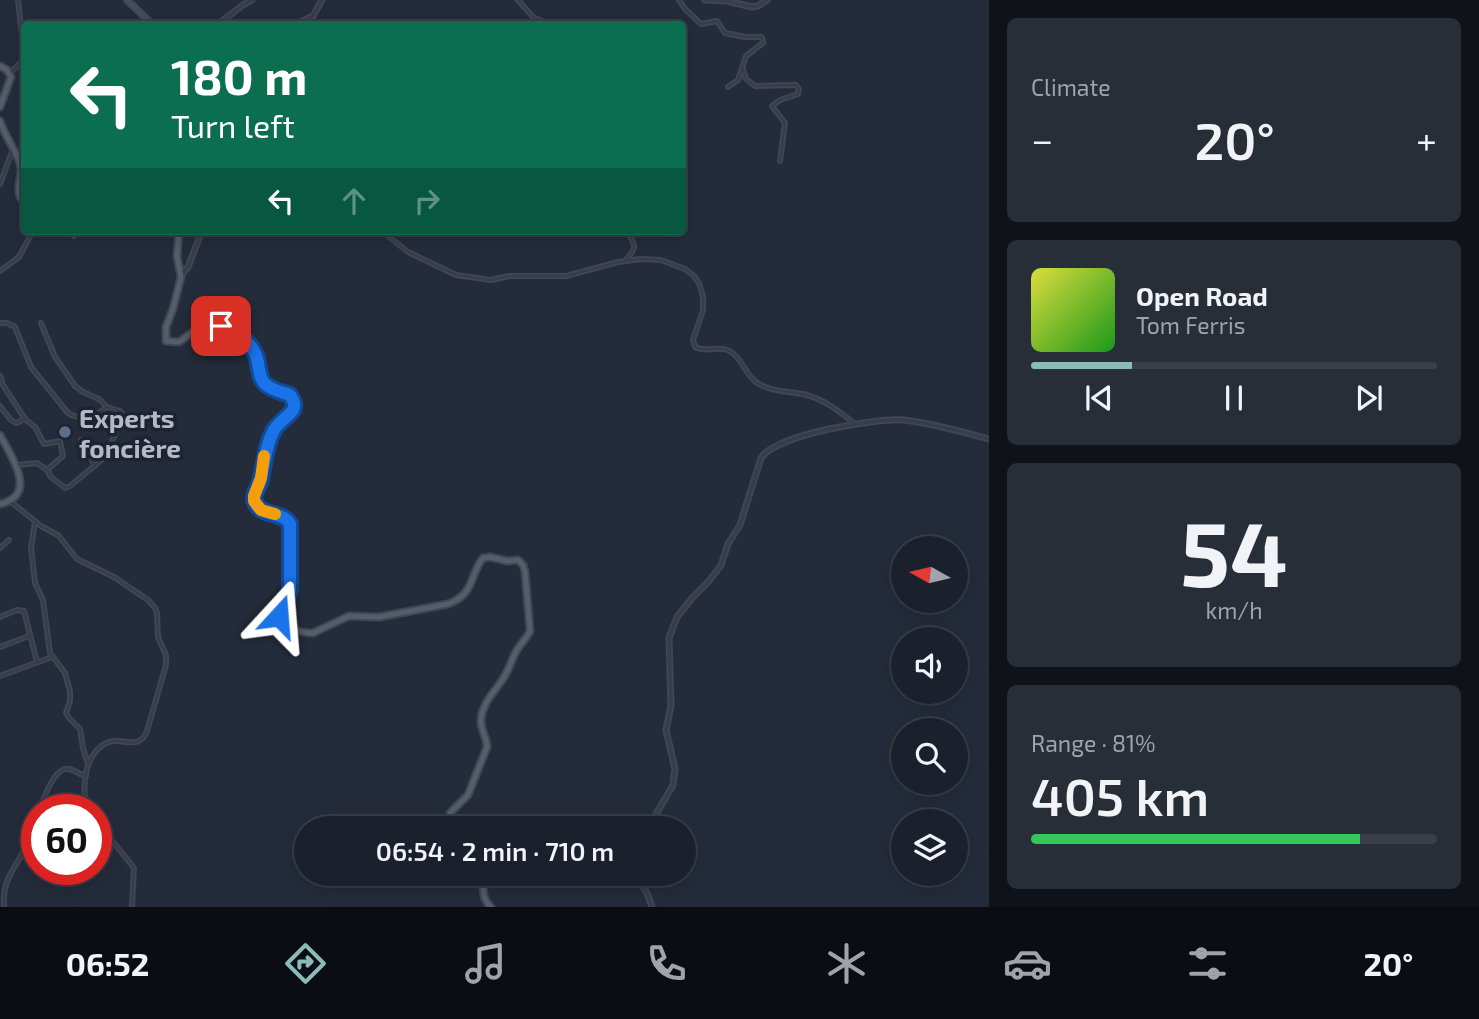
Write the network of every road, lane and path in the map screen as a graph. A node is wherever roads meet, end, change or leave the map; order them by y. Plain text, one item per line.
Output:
1 (18, 0) edge
2 (127, 0) edge
3 (252, 0) edge
4 (322, 0) edge
5 (518, 0) edge
6 (679, 0) edge
7 (705, 0) edge
8 (767, 0) edge
9 (149, 21) edge
10 (222, 21) edge
11 (302, 21) edge
12 (542, 21) edge
13 (21, 28) edge
14 (21, 62) edge
15 (0, 66) edge
16 (743, 69) junction
17 (10, 73) junction
18 (728, 87) dead end
19 (0, 107) edge
20 (0, 121) edge
21 (13, 149) junction
22 (780, 161) dead end
23 (21, 166) edge
24 (21, 166) edge
25 (0, 184) edge
26 (21, 198) edge
27 (31, 235) edge
28 (178, 235) edge
29 (200, 235) edge
30 (388, 235) edge
31 (629, 235) edge
32 (625, 261) junction
33 (0, 271) edge
34 (181, 277) junction
35 (0, 323) edge
36 (41, 323) dead end
37 (0, 376) edge
38 (0, 406) edge
39 (107, 407) junction
40 (25, 419) junction
41 (855, 424) junction
42 (0, 435) edge
43 (989, 439) edge
44 (81, 440) dead end
45 (16, 465) junction
46 (95, 466) junction
47 (47, 470) junction
48 (10, 501) junction
49 (0, 504) edge
50 (35, 522) junction
51 (9, 540) dead end
52 (0, 548) edge
53 (0, 617) edge
54 (29, 636) junction
55 (0, 647) edge
56 (52, 657) junction
57 (37, 662) junction
58 (0, 676) edge
59 (88, 764) junction
60 (86, 776) junction
61 (47, 794) edge
62 (86, 794) edge
63 (450, 816) edge
64 (655, 816) edge
65 (112, 840) edge
66 (21, 855) edge
67 (484, 886) edge
68 (643, 886) edge
69 (4, 907) edge
70 (132, 907) edge
71 (491, 907) edge
72 (652, 907) edge

1 - 13 street
2 - 9 main road
3 - 10 street
4 - 11 street
5 - 12 street
6 - 16 street
7 - 8 street
14 - 17 street
15 - 17 main road
16 - 18 street
16 - 22 street
17 - 19 main road
20 - 21 main road
21 - 23 main road
21 - 25 street
24 - 26 main road
27 - 33 street
28 - 34 main road
29 - 34 street
30 - 32 street
31 - 32 street
32 - 41 street
34 - 63 main road
35 - 39 street
36 - 39 street
37 - 40 street
38 - 40 street
39 - 46 street
40 - 47 street
41 - 43 street
41 - 64 street
42 - 45 main road
44 - 46 street
45 - 47 street
45 - 48 main road
46 - 47 street
48 - 49 main road
48 - 50 street
50 - 56 street
50 - 59 street
51 - 52 street
53 - 54 street
54 - 55 street
54 - 57 street
56 - 57 street
56 - 59 street
57 - 58 street
59 - 60 street
60 - 61 street
60 - 62 street
65 - 70 street
66 - 69 street
67 - 71 main road
68 - 72 street

